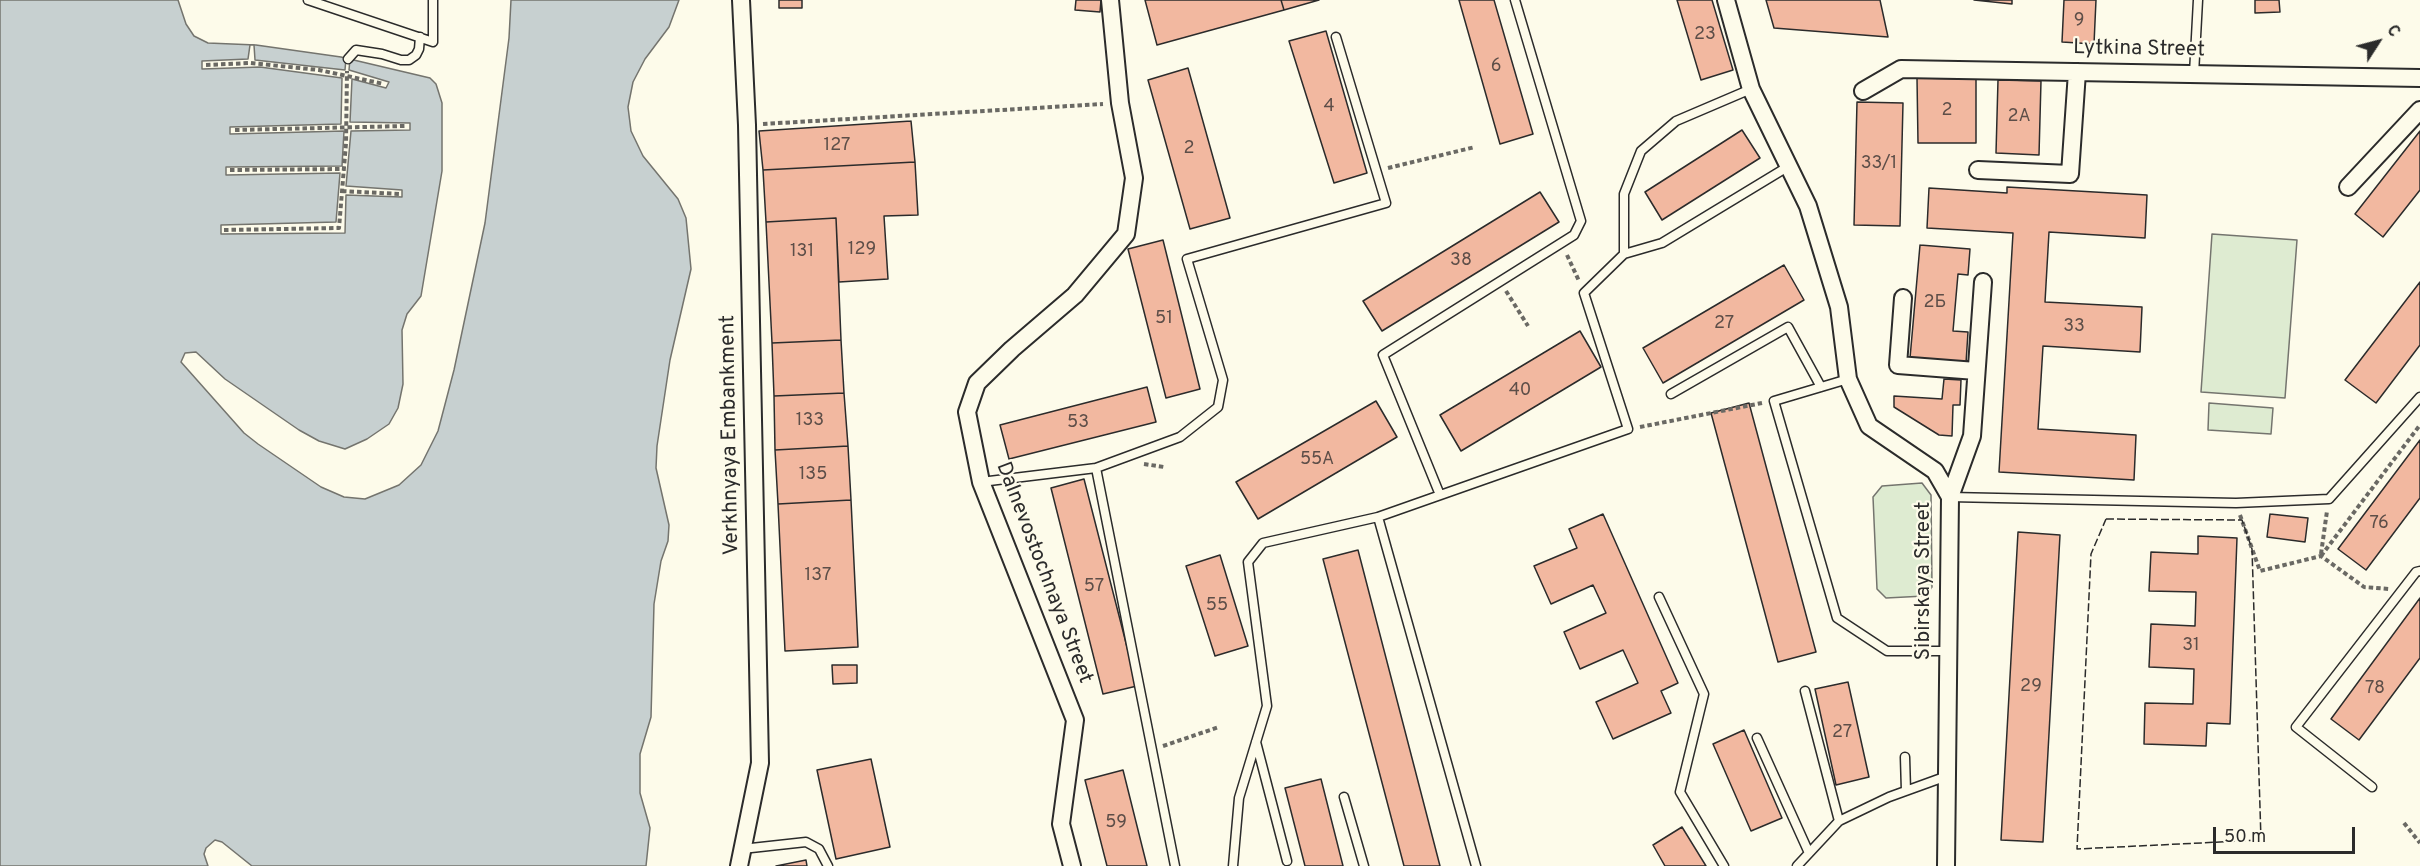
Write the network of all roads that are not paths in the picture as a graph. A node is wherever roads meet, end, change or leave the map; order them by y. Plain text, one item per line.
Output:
1 (308, 0) edge
2 (433, 0) edge
3 (741, 0) edge
4 (1110, 0) edge
5 (1515, 0) edge
6 (1726, 0) edge
7 (2198, 0) edge
8 (420, 37) junction
9 (1336, 37) dead end
10 (348, 59) road end
11 (2077, 72) junction
12 (2194, 74) junction
13 (2420, 78) edge
14 (1751, 89) junction
15 (1863, 91) dead end
16 (2420, 110) edge
17 (1789, 166) junction
18 (1978, 170) dead end
19 (2348, 187) dead end
20 (1624, 254) junction
21 (1983, 282) dead end
22 (1904, 298) dead end
23 (1976, 371) junction
24 (1848, 379) junction
25 (1821, 387) junction
26 (1671, 394) dead end
27 (2420, 397) edge
28 (1096, 468) junction
29 (981, 482) junction
30 (1440, 495) junction
31 (1950, 496) junction
32 (1378, 517) junction
33 (2420, 571) edge
34 (1659, 597) dead end
35 (1948, 651) junction
36 (1806, 691) dead end
37 (1757, 738) dead end
38 (1256, 742) junction
39 (1905, 757) dead end
40 (1947, 776) junction
41 (2372, 787) dead end
42 (1906, 791) junction
43 (1344, 797) dead end
44 (1839, 821) junction
45 (1809, 853) junction
46 (740, 858) edge
47 (1287, 861) dead end
48 (828, 866) edge
49 (1072, 866) edge
50 (1175, 866) edge
51 (1233, 866) edge
52 (1364, 866) edge
53 (1476, 866) edge
54 (1724, 866) edge
55 (1797, 866) edge
56 (1946, 866) edge

1 - 8 lane
2 - 8 lane
3 - 46 street, Verkhnyaya Embankment
4 - 29 street, Dalnevostochnaya Street
5 - 30 lane
6 - 14 street, Sibirskaya Street
7 - 12 lane
8 - 10 lane
9 - 28 lane
11 - 12 street, Lytkina Street
11 - 15 street, Lytkina Street
11 - 18 street
12 - 13 street, Lytkina Street
14 - 17 street, Sibirskaya Street
14 - 20 lane
16 - 19 street
17 - 20 lane
17 - 24 street, Sibirskaya Street
20 - 30 lane
21 - 23 street
22 - 23 street
23 - 31 street
24 - 25 lane
24 - 31 street, Sibirskaya Street
25 - 26 lane
25 - 35 lane
27 - 31 lane
28 - 29 lane
28 - 50 lane
29 - 49 street, Dalnevostochnaya Street
30 - 32 lane
31 - 35 street, Sibirskaya Street
32 - 38 lane
32 - 53 lane
33 - 41 lane
34 - 54 lane
35 - 40 street, Sibirskaya Street
36 - 44 lane
37 - 45 lane
38 - 47 lane
38 - 51 lane
39 - 42 lane
40 - 42 lane
40 - 56 street, Sibirskaya Street
42 - 44 lane
43 - 52 lane
44 - 45 lane
45 - 55 lane
46 - 48 lane

